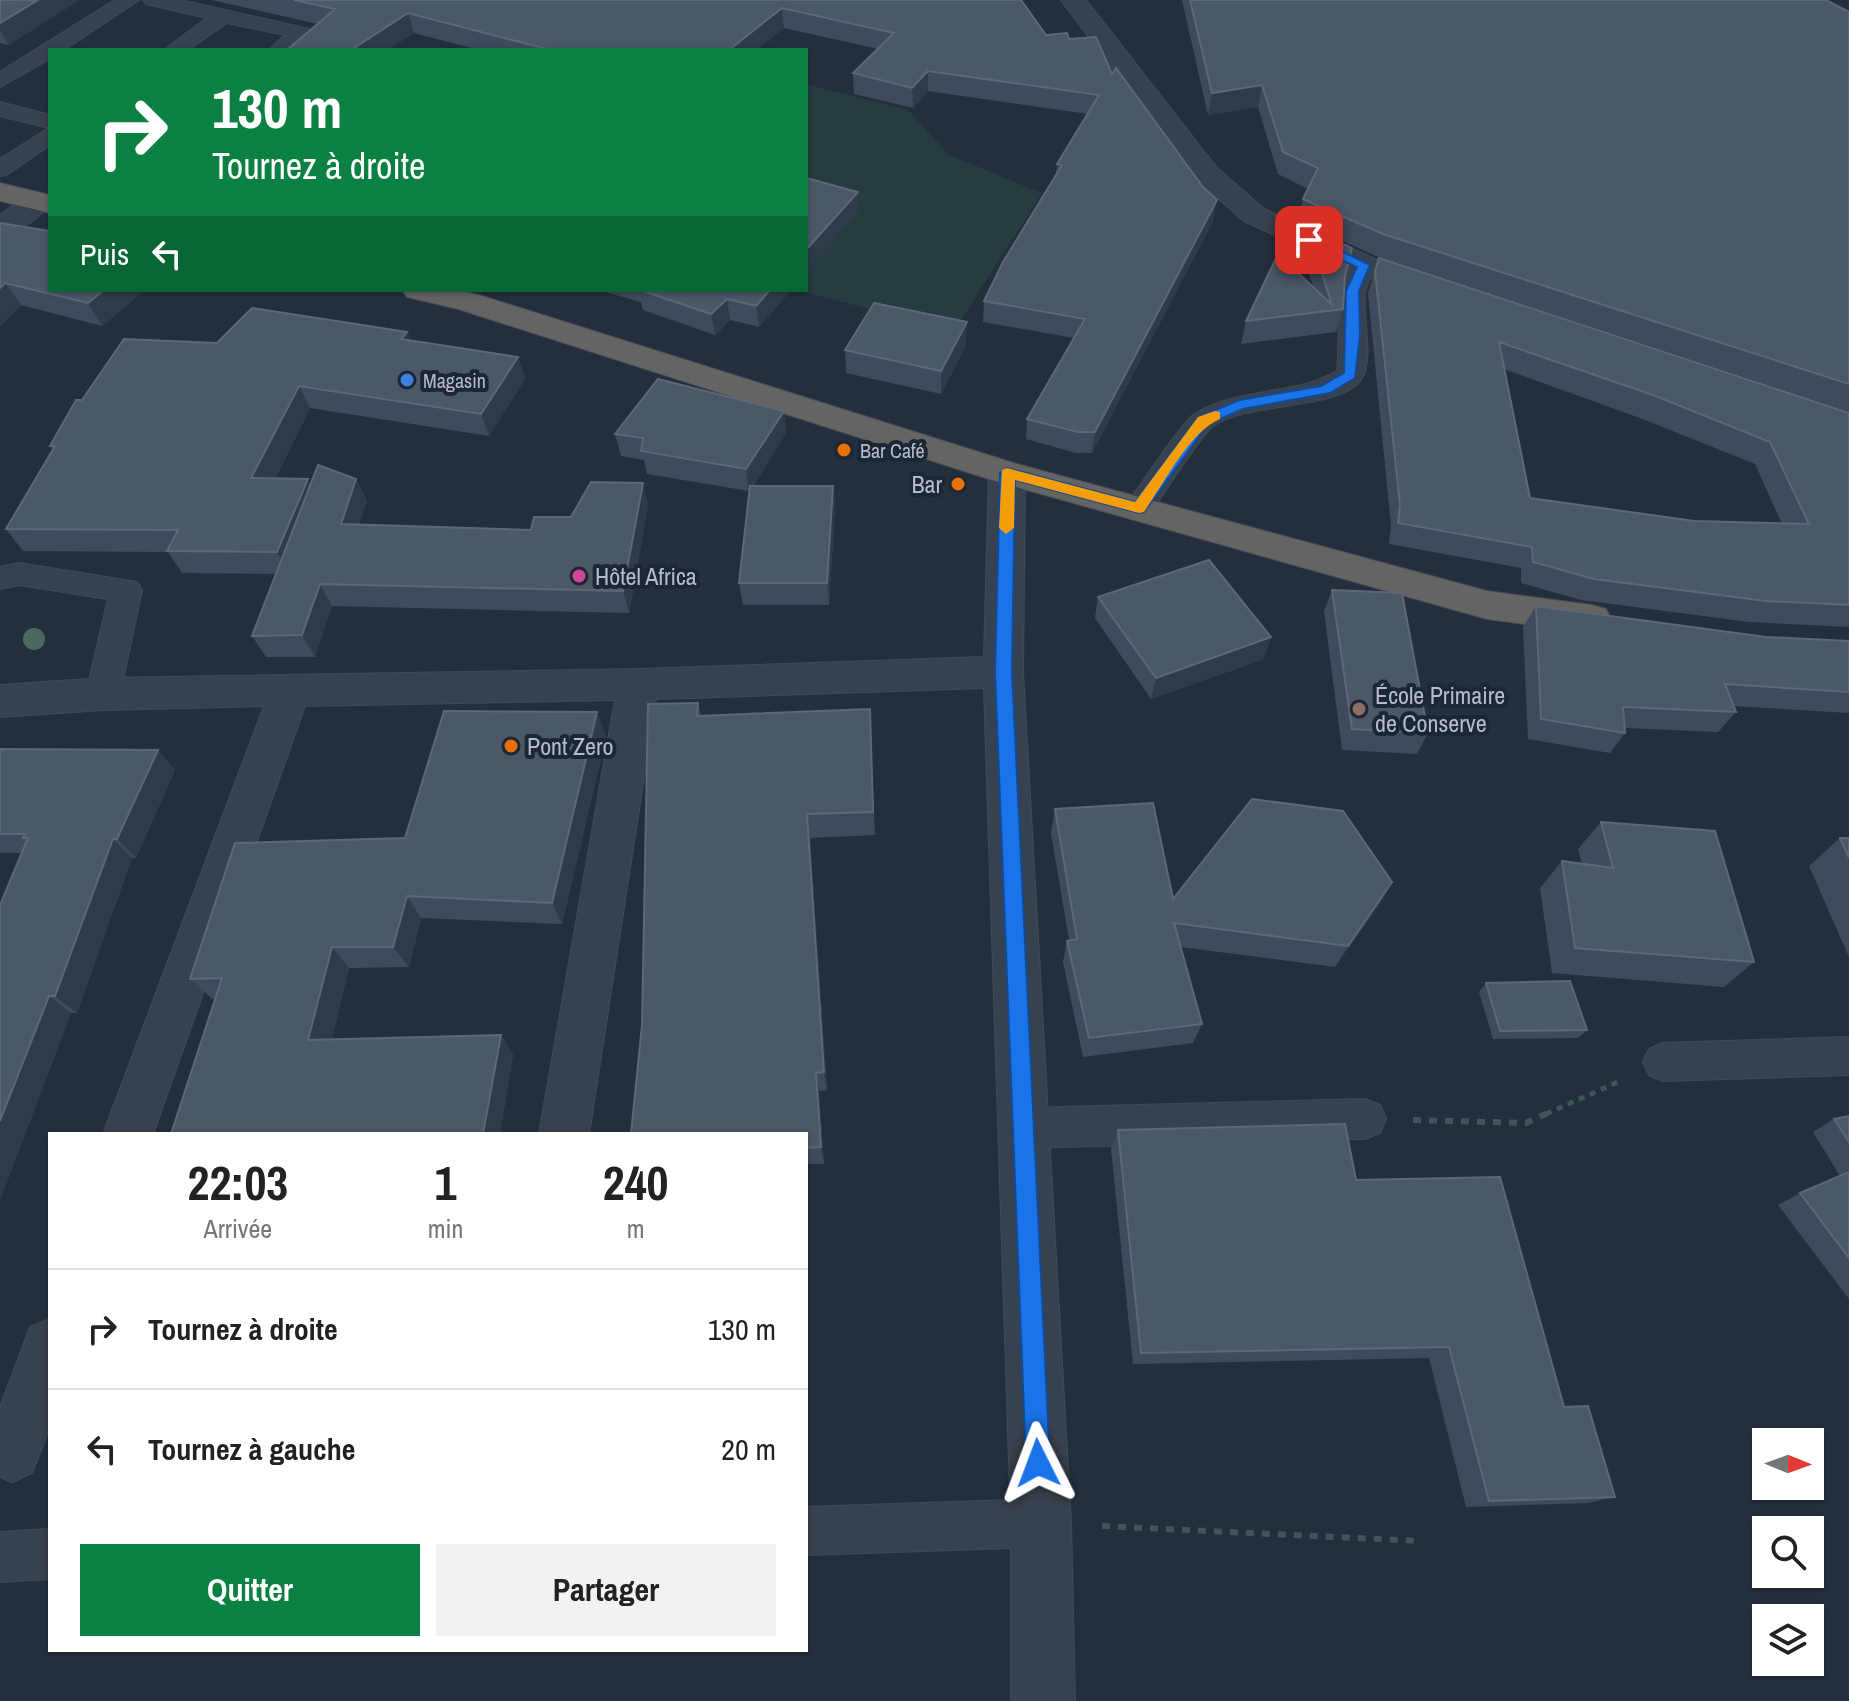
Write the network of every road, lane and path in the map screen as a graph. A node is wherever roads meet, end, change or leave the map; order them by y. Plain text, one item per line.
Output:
1 (129, 0) edge
2 (153, 0) edge
3 (1073, 0) edge
4 (225, 15) junction
5 (53, 48) edge
6 (177, 48) edge
7 (282, 48) edge
8 (48, 51) edge
9 (0, 81) edge
10 (0, 109) edge
11 (48, 121) edge
12 (48, 136) edge
13 (0, 169) edge
14 (0, 192) edge
15 (44, 202) edge
16 (0, 229) edge
17 (1364, 265) junction
18 (437, 292) edge
19 (474, 296) edge
20 (1455, 296) edge
21 (1007, 473) junction
22 (1139, 508) junction
23 (0, 578) edge
24 (1625, 623) edge
25 (1003, 672) junction
26 (638, 684) junction
27 (290, 691) junction
28 (103, 694) junction
29 (0, 701) edge
30 (1849, 1056) edge
31 (1663, 1062) joint
32 (1365, 1119) joint
33 (1023, 1128) junction
34 (129, 1132) edge
35 (564, 1132) edge
36 (48, 1353) edge
37 (12, 1453) dead end
38 (1041, 1523) junction
39 (808, 1531) edge
40 (1420, 1541) dead end
41 (48, 1554) edge
42 (0, 1557) edge
43 (1043, 1701) edge

1 - 5 lane
2 - 4 lane
3 - 17 street
4 - 6 lane
4 - 7 lane
8 - 9 lane
10 - 11 lane
12 - 13 lane
14 - 15 highway
15 - 16 street
17 - 20 street
17 - 22 lane
18 - 19 highway
19 - 21 highway
21 - 22 highway
21 - 25 street
22 - 24 highway
23 - 28 lane
25 - 26 street
25 - 33 street
26 - 27 street
26 - 35 street
27 - 28 street
27 - 34 street
28 - 29 street
30 - 31 lane
31 - 32 path
32 - 33 lane
33 - 38 street
36 - 37 street
38 - 39 lane
38 - 40 path
38 - 43 street
41 - 42 lane

